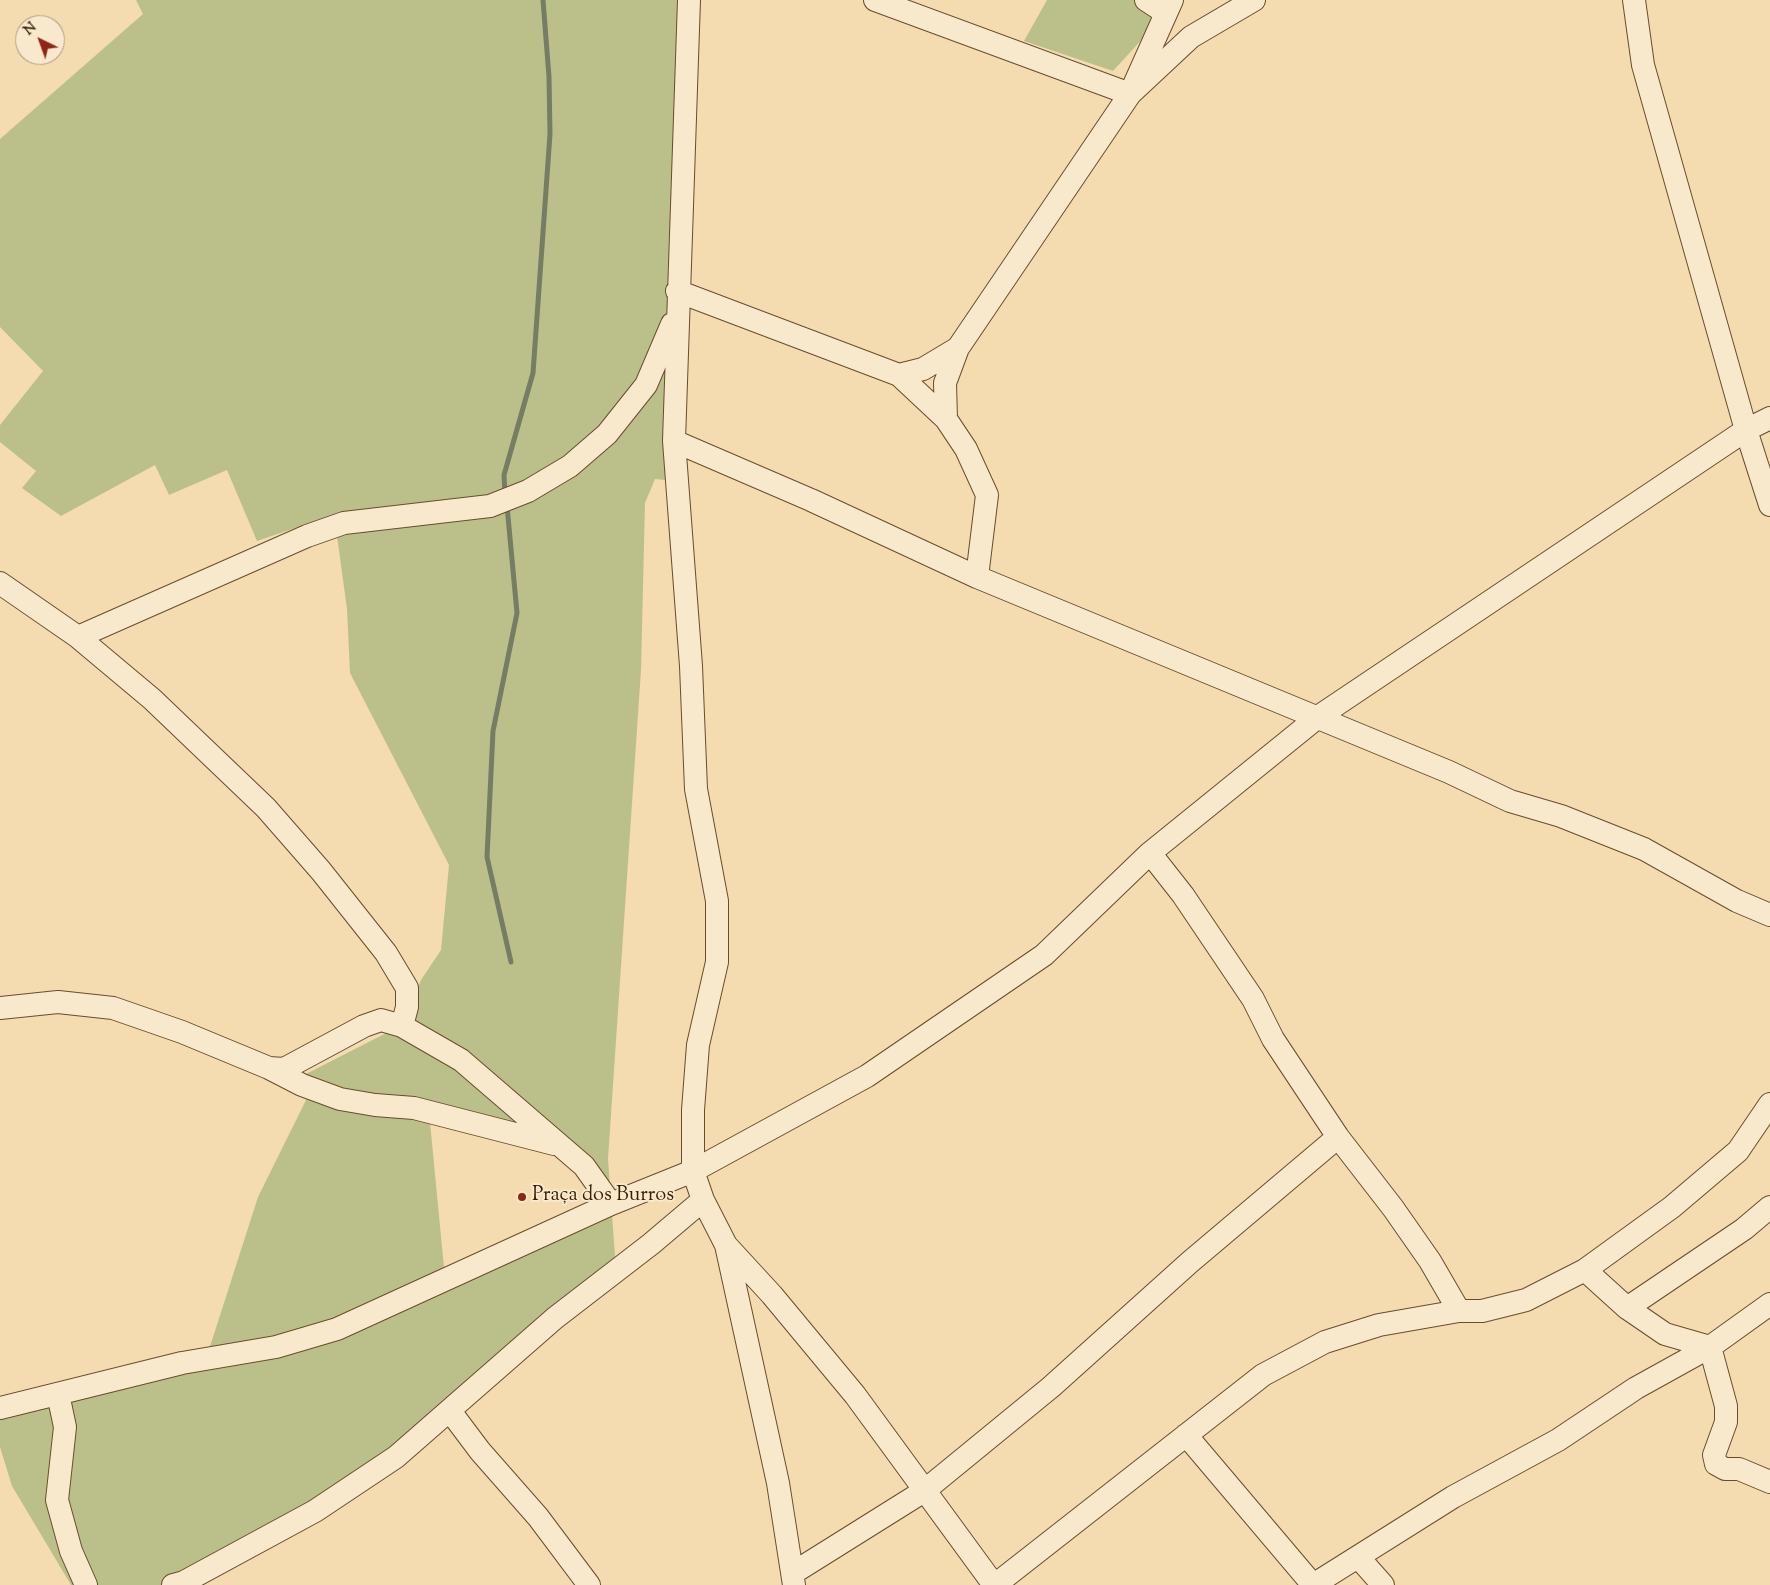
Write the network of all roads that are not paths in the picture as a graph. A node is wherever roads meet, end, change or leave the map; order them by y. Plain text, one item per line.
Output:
1 (689, 0) edge
2 (875, 0) edge
3 (1146, 0) edge
4 (1254, 0) edge
5 (1634, 0) edge
6 (1169, 7) edge
7 (1130, 94) junction
8 (677, 300) junction
9 (958, 348) junction
10 (899, 376) junction
11 (1770, 418) edge
12 (946, 419) junction
13 (1770, 428) edge
14 (1746, 430) junction
15 (674, 441) junction
16 (1770, 505) edge
17 (977, 577) junction
18 (0, 583) edge
19 (78, 637) junction
20 (1318, 717) junction
21 (1150, 853) junction
22 (1770, 915) edge
23 (0, 1008) edge
24 (402, 1026) junction
25 (269, 1068) junction
26 (1770, 1104) edge
27 (1338, 1137) junction
28 (557, 1144) junction
29 (693, 1171) junction
30 (703, 1200) junction
31 (610, 1204) junction
32 (1770, 1207) edge
33 (726, 1245) junction
34 (1585, 1270) junction
35 (1770, 1304) edge
36 (1627, 1308) junction
37 (1458, 1311) junction
38 (1710, 1346) junction
39 (58, 1394) junction
40 (0, 1408) edge
41 (450, 1411) junction
42 (1186, 1435) junction
43 (1770, 1482) edge
44 (924, 1491) junction
45 (1359, 1558) junction
46 (793, 1579) edge
47 (86, 1585) edge
48 (173, 1585) edge
49 (589, 1585) edge
50 (994, 1585) edge
51 (1313, 1585) edge
52 (1383, 1585) edge

1 - 8 street
2 - 7 street
3 - 6 street
4 - 7 street
5 - 14 street
6 - 7 street
7 - 9 street
8 - 10 street
8 - 15 street
8 - 19 street
9 - 10 street
9 - 12 street
10 - 12 street
11 - 14 street
12 - 17 street
13 - 14 street
14 - 16 street
14 - 20 street
15 - 17 street
15 - 29 street
17 - 20 street
18 - 19 street
19 - 24 street
20 - 21 street
20 - 22 street
21 - 27 street
21 - 29 street
23 - 25 street
24 - 25 street
24 - 28 street
25 - 28 street
26 - 34 street
27 - 37 street
27 - 44 street
28 - 31 street
29 - 30 street
29 - 31 street
30 - 33 street
30 - 41 street
31 - 39 street
32 - 36 street
33 - 44 street
33 - 46 street
34 - 36 street
34 - 37 street
35 - 38 street
36 - 38 street
37 - 42 street
38 - 43 street
38 - 45 street
39 - 40 street
39 - 47 street
41 - 48 street
41 - 49 street
42 - 50 street
42 - 51 street
44 - 46 street
44 - 50 street
45 - 51 street
45 - 52 street

